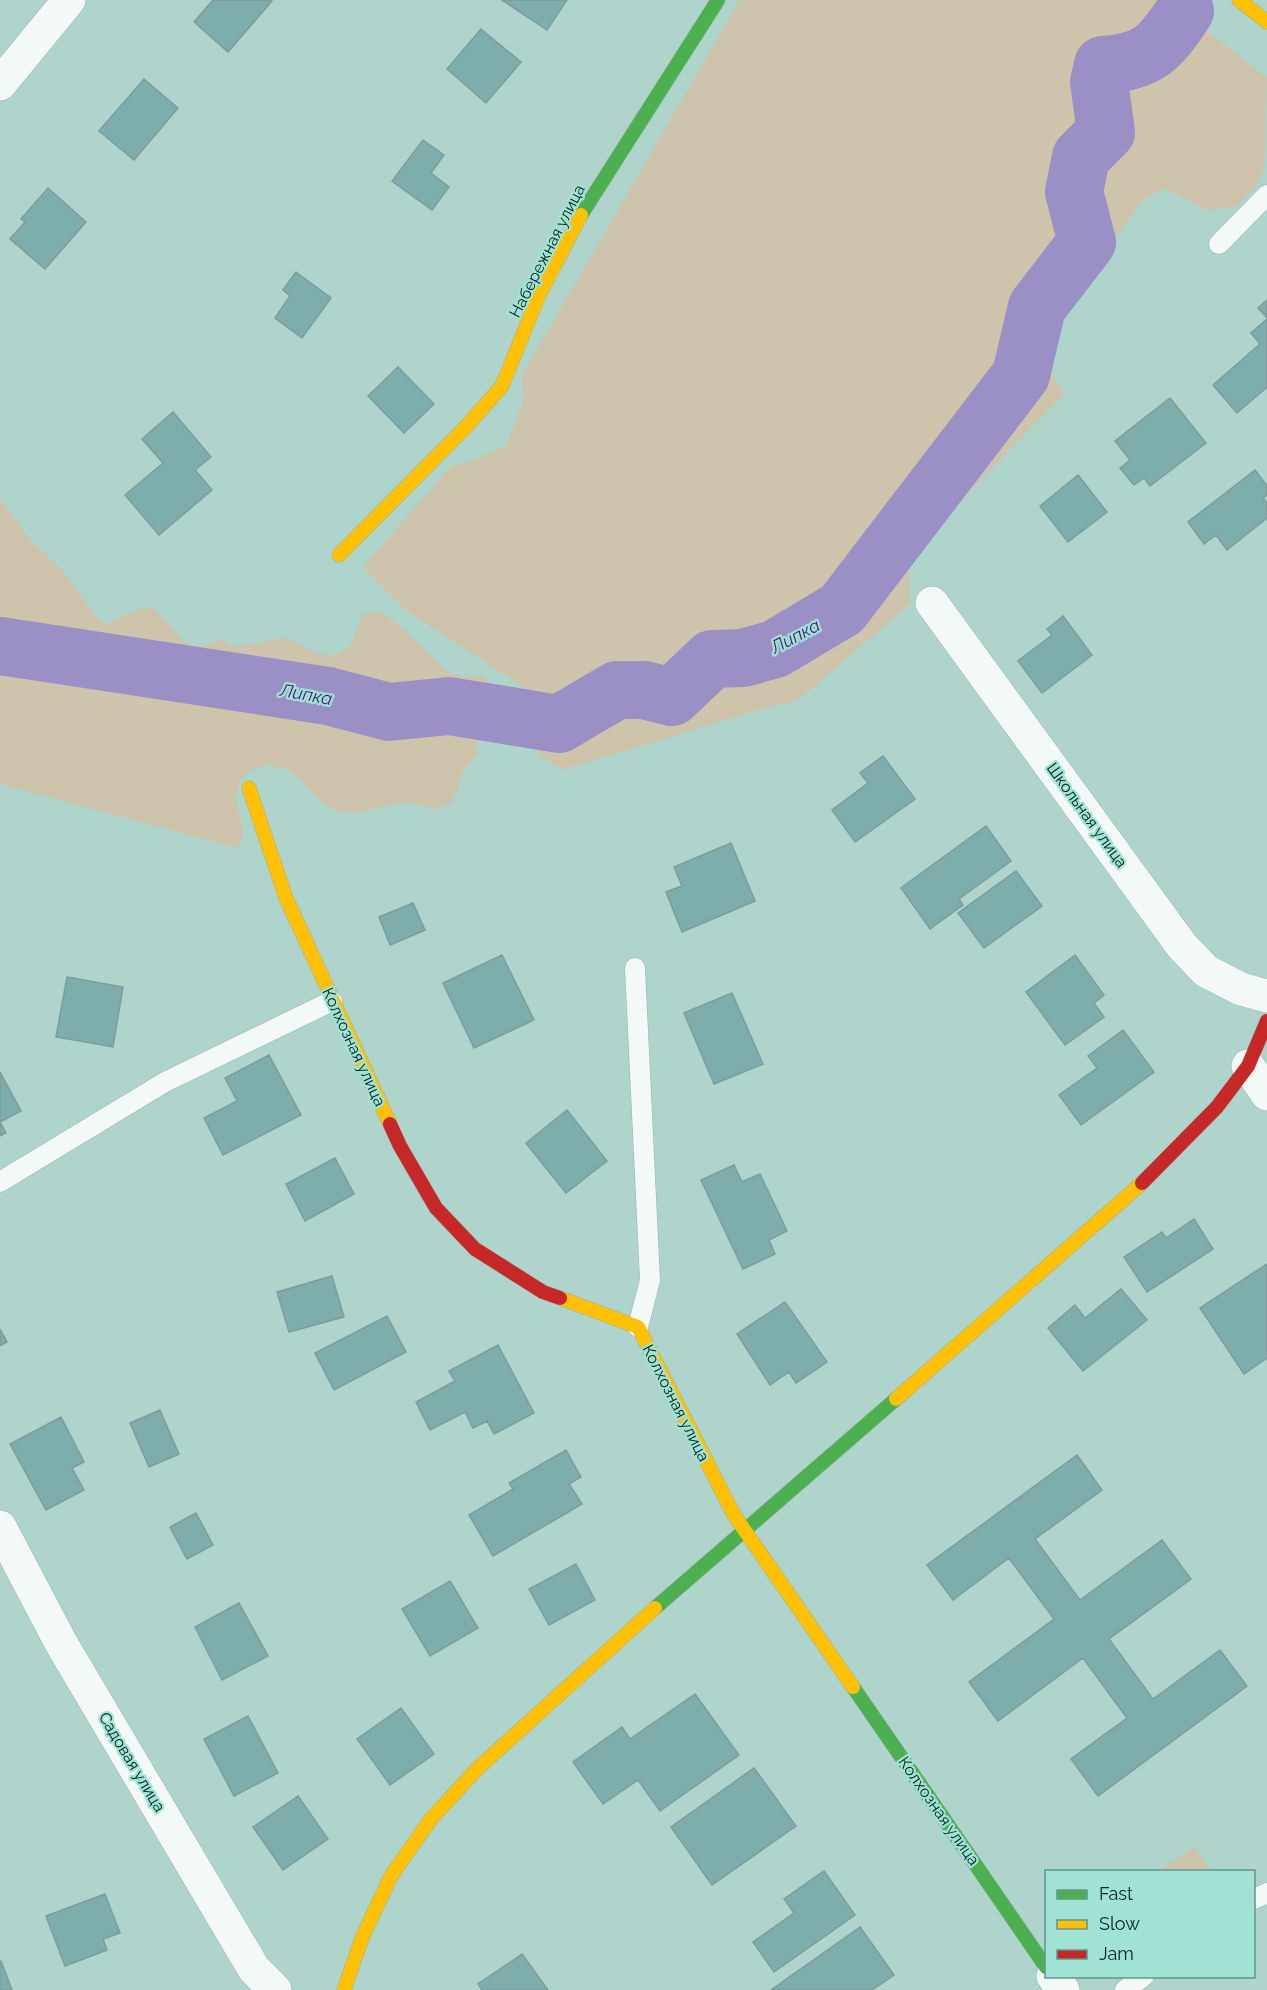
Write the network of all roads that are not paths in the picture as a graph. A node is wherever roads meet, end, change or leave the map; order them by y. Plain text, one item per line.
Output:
1 (69, 0) edge
2 (718, 0) edge
3 (1239, 0) edge
4 (1267, 22) edge
5 (4, 70) edge
6 (1267, 195) edge
7 (1219, 244) dead end
8 (339, 555) dead end
9 (932, 603) dead end
10 (249, 788) dead end
11 (635, 968) dead end
12 (1267, 996) edge
13 (332, 1001) junction
14 (1267, 1021) edge
15 (1248, 1066) junction
16 (1267, 1094) edge
17 (0, 1182) edge
18 (638, 1327) junction
19 (0, 1527) edge
20 (744, 1532) junction
21 (1045, 1963) edge
22 (1054, 1978) edge
23 (1143, 1978) edge
24 (275, 1990) edge
25 (344, 1990) edge
26 (1063, 1990) edge
27 (1125, 1990) edge

1 - 5 street
2 - 8 street, Набережная улица
3 - 4 street
6 - 7 lane
9 - 12 street, Школьная улица
10 - 13 street, Колхозная улица
11 - 18 lane
13 - 17 lane
13 - 18 street, Колхозная улица
14 - 15 street
15 - 16 street
15 - 20 street
18 - 20 street, Колхозная улица
19 - 24 street, Садовая улица
20 - 21 street, Колхозная улица
20 - 25 street
22 - 26 street
23 - 27 lane

